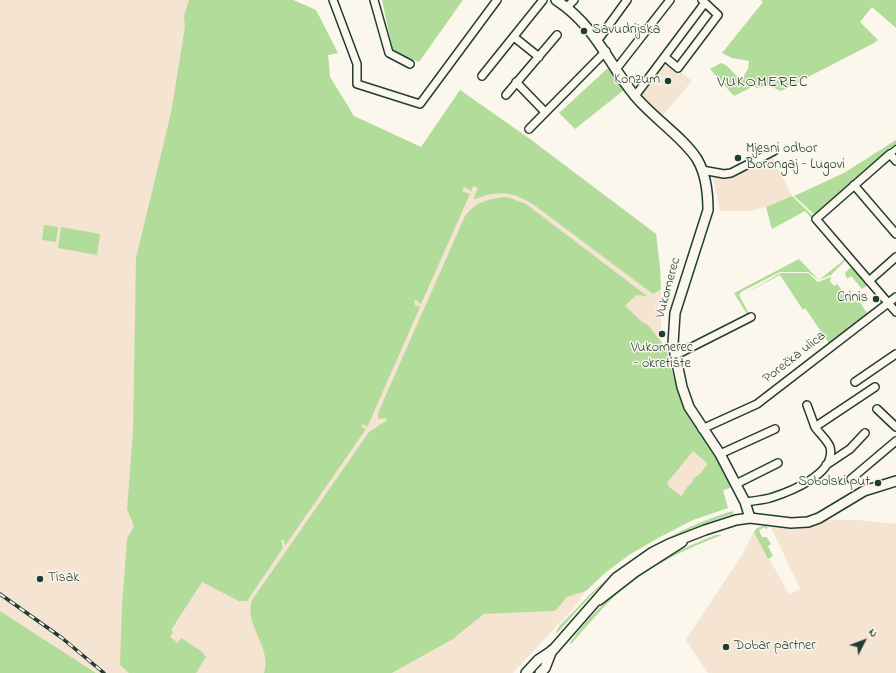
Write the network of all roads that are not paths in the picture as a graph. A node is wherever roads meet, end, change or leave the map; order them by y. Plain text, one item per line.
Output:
1 (333, 0) edge
2 (374, 0) edge
3 (497, 0) edge
4 (543, 0) edge
5 (556, 0) edge
6 (627, 0) edge
7 (670, 0) edge
8 (703, 2) edge
9 (570, 3) edge
10 (557, 35) dead end
11 (514, 37) junction
12 (598, 40) junction
13 (606, 51) junction
14 (539, 57) junction
15 (665, 57) junction
16 (410, 64) dead end
17 (616, 68) junction
18 (482, 76) dead end
19 (516, 82) junction
20 (506, 95) dead end
21 (635, 96) junction
22 (545, 112) junction
23 (529, 129) dead end
24 (896, 149) edge
25 (774, 151) dead end
26 (890, 154) junction
27 (896, 161) edge
28 (702, 170) junction
29 (854, 185) junction
30 (896, 234) edge
31 (896, 257) edge
32 (869, 281) junction
33 (896, 297) edge
34 (888, 303) junction
35 (896, 312) edge
36 (751, 317) dead end
37 (675, 354) junction
38 (896, 354) edge
39 (855, 382) dead end
40 (875, 387) dead end
41 (807, 405) dead end
42 (877, 409) dead end
43 (815, 427) junction
44 (896, 427) edge
45 (702, 429) junction
46 (775, 429) dead end
47 (865, 433) dead end
48 (896, 441) edge
49 (720, 454) junction
50 (778, 463) dead end
51 (826, 465) junction
52 (851, 478) dead end
53 (896, 481) edge
54 (736, 484) junction
55 (745, 502) junction
56 (750, 518) junction
57 (553, 650) junction
58 (526, 673) edge
59 (540, 673) edge

1 - 3 street
2 - 16 street
4 - 11 street
5 - 9 street, Vukomerec
6 - 12 street
7 - 17 street
8 - 15 street
8 - 15 street
9 - 12 street, Vukomerec
10 - 14 street
11 - 14 street
11 - 18 street
12 - 13 street, Vukomerec
13 - 17 street, Vukomerec
13 - 22 street
14 - 19 street
15 - 21 street
17 - 21 street, Vukomerec
19 - 20 street
19 - 22 street
21 - 28 street, Vukomerec
22 - 23 street
24 - 26 street
25 - 28 street
26 - 27 street
26 - 29 street
28 - 37 street, Vukomerec
29 - 30 street
29 - 32 street
31 - 32 street
32 - 34 street
33 - 34 street, Porečka ulica
34 - 35 street
34 - 45 street, Porečka ulica
36 - 37 street
37 - 45 street, Vukomerec
38 - 39 street
40 - 43 street
41 - 43 street
42 - 44 street
43 - 51 street
45 - 49 street, Vukomerec
46 - 49 street
47 - 51 street
48 - 52 street
49 - 54 street, Vukomerec
50 - 54 street
51 - 55 street
53 - 56 street
54 - 55 street, Vukomerec
55 - 56 street, Vukomerec
56 - 57 street
57 - 58 street
57 - 59 street

